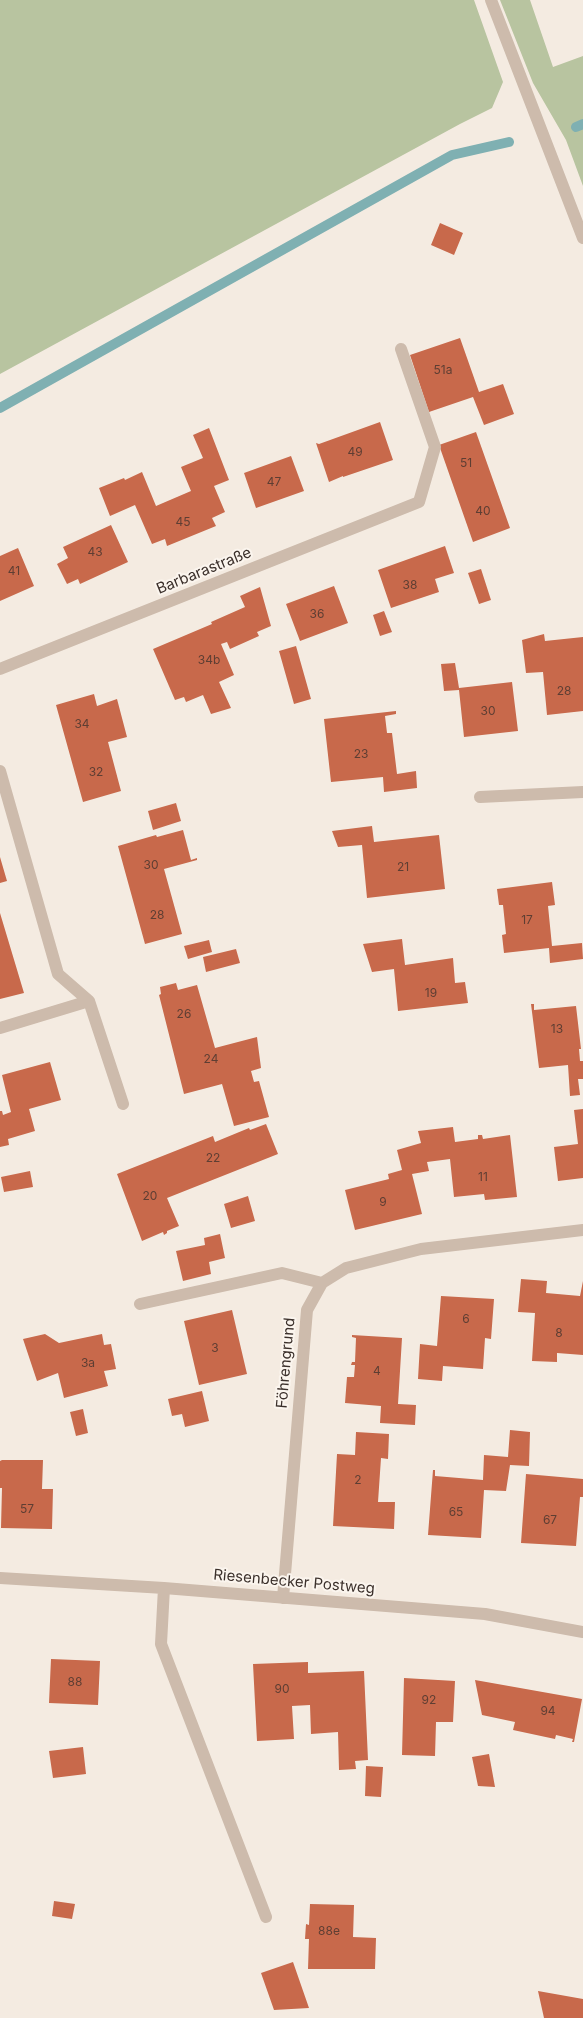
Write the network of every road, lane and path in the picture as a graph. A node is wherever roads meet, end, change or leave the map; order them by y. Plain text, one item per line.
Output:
1 (491, 0) edge
2 (583, 238) edge
3 (401, 349) dead end
4 (0, 670) edge
5 (0, 771) edge
6 (583, 792) edge
7 (480, 797) dead end
8 (88, 1001) junction
9 (0, 1028) edge
10 (123, 1104) dead end
11 (583, 1230) edge
12 (322, 1283) junction
13 (140, 1304) dead end
14 (0, 1578) edge
15 (164, 1588) junction
16 (283, 1598) junction
17 (583, 1632) edge
18 (266, 1917) dead end

1 - 2 street
3 - 4 street, Barbarastraße
5 - 8 street
6 - 7 street
8 - 9 street
8 - 10 street
11 - 12 street, Föhrengrund
12 - 13 street
12 - 16 street, Föhrengrund
14 - 15 street, Riesenbecker Postweg
15 - 16 street, Riesenbecker Postweg
15 - 18 street
16 - 17 street, Riesenbecker Postweg

